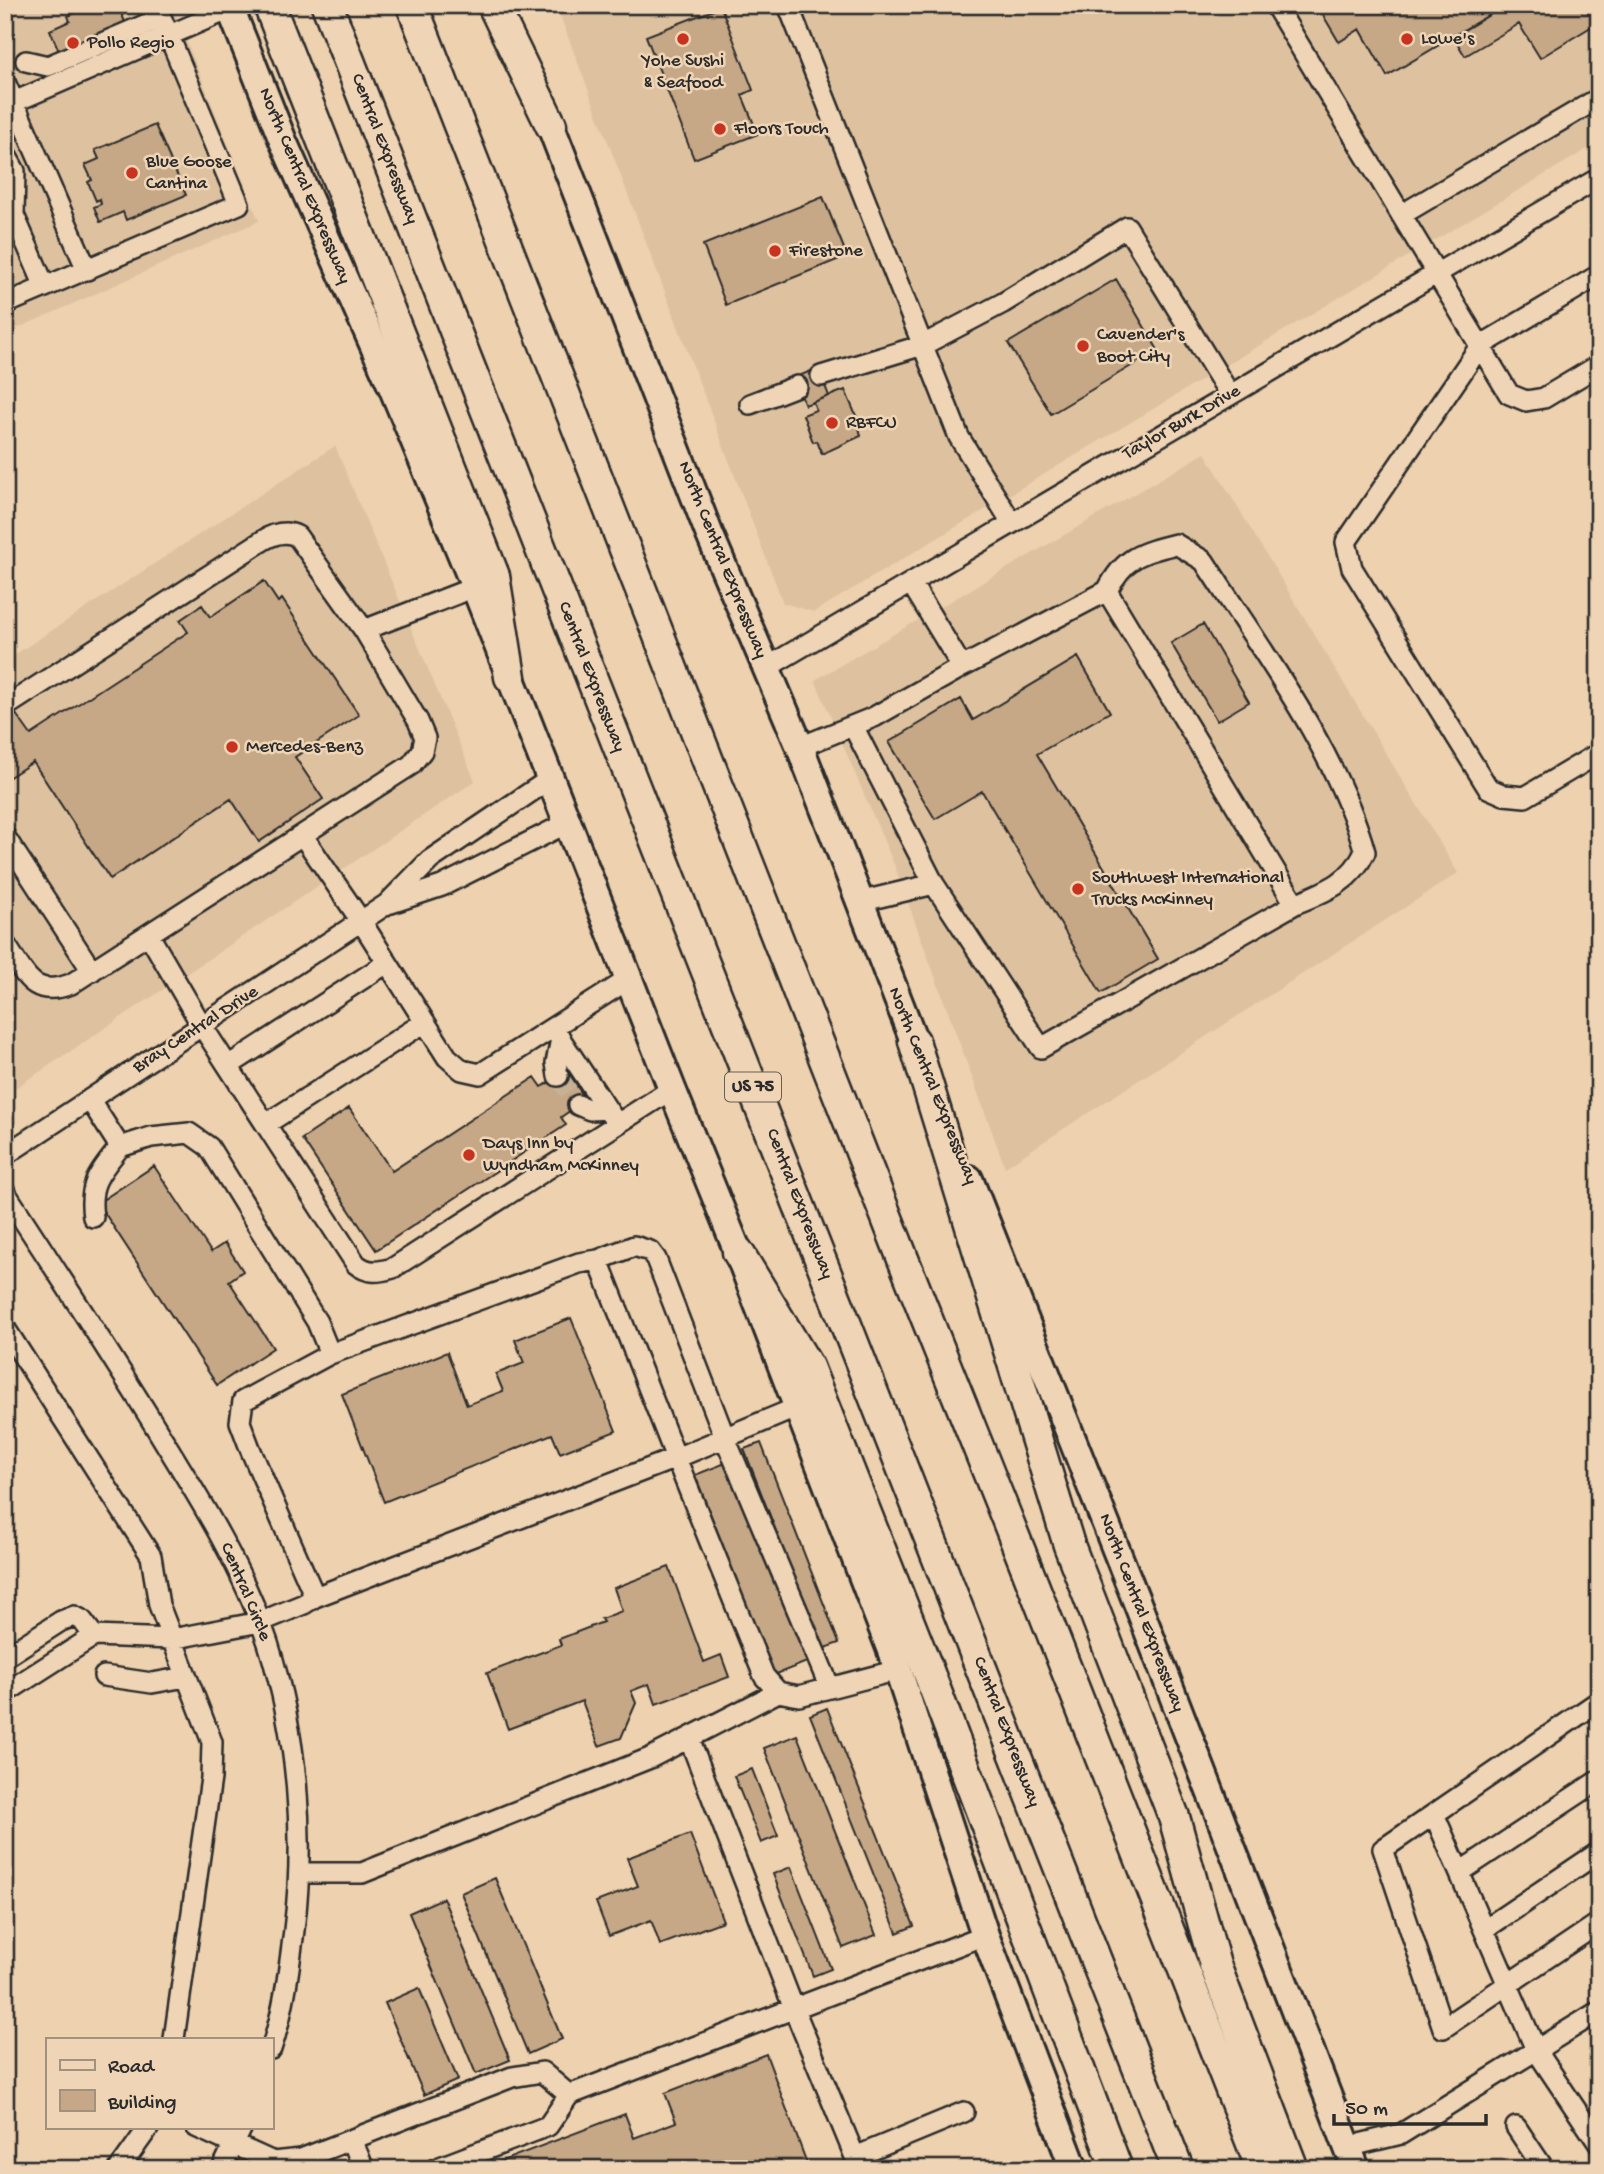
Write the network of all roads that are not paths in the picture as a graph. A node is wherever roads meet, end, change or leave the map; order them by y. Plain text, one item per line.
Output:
1 (269, 5) edge
2 (327, 5) edge
3 (412, 5) edge
4 (493, 5) edge
5 (504, 5) edge
6 (788, 5) edge
7 (1275, 5) edge
8 (229, 7) edge
9 (162, 19) edge
10 (26, 61) dead end
11 (5, 82) edge
12 (1599, 98) edge
13 (14, 102) junction
14 (551, 125) junction
15 (5, 153) edge
16 (1599, 178) edge
17 (1401, 215) junction
18 (87, 270) junction
19 (1436, 273) junction
20 (1599, 275) edge
21 (45, 287) junction
22 (5, 304) edge
23 (923, 345) junction
24 (1480, 346) junction
25 (1599, 365) edge
26 (821, 376) dead end
27 (797, 386) dead end
28 (1230, 395) junction
29 (750, 404) dead end
30 (1012, 523) junction
31 (911, 583) junction
32 (475, 587) junction
33 (1107, 590) junction
34 (364, 630) junction
35 (962, 667) junction
36 (766, 668) junction
37 (510, 677) junction
38 (5, 707) edge
39 (853, 726) junction
40 (800, 747) junction
41 (1599, 753) edge
42 (550, 779) junction
43 (567, 823) junction
44 (303, 836) junction
45 (5, 837) edge
46 (934, 884) junction
47 (859, 902) junction
48 (387, 904) junction
49 (1295, 904) junction
50 (360, 921) junction
51 (149, 935) junction
52 (5, 944) edge
53 (387, 963) junction
54 (92, 971) junction
55 (629, 979) junction
56 (425, 1022) junction
57 (202, 1026) junction
58 (557, 1033) junction
59 (914, 1041) junction
60 (228, 1066) junction
61 (558, 1076) tunnel mouth
62 (672, 1089) junction
63 (90, 1100) junction
64 (578, 1105) tunnel mouth
65 (612, 1117) junction
66 (266, 1124) junction
67 (120, 1147) junction
68 (5, 1155) edge
69 (5, 1192) edge
70 (93, 1217) dead end
71 (738, 1251) junction
72 (598, 1261) junction
73 (5, 1328) edge
74 (330, 1354) junction
75 (798, 1407) junction
76 (724, 1437) junction
77 (676, 1458) junction
78 (315, 1597) junction
79 (260, 1622) junction
80 (94, 1636) junction
81 (172, 1639) junction
82 (5, 1657) edge
83 (898, 1670) junction
84 (104, 1676) dead end
85 (186, 1677) junction
86 (830, 1688) junction
87 (778, 1692) junction
88 (5, 1693) edge
89 (1599, 1701) edge
90 (689, 1738) junction
91 (1599, 1780) edge
92 (1434, 1814) junction
93 (1599, 1852) edge
94 (1460, 1872) junction
95 (299, 1873) junction
96 (1599, 1923) edge
97 (1485, 1929) junction
98 (985, 1935) junction
99 (1509, 1984) junction
100 (794, 2009) junction
101 (1599, 2011) edge
102 (174, 2038) edge
103 (273, 2041) edge
104 (1536, 2050) junction
105 (569, 2095) junction
106 (964, 2112) dead end
107 (1516, 2127) dead end
108 (148, 2128) edge
109 (201, 2128) edge
110 (238, 2136) edge
111 (352, 2140) junction
112 (1599, 2144) edge
113 (1352, 2158) edge
114 (857, 2163) edge
115 (119, 2169) edge
116 (222, 2169) edge
117 (364, 2169) edge
118 (435, 2169) edge
119 (1074, 2169) edge
120 (1117, 2169) edge
121 (1178, 2169) edge
122 (1262, 2169) edge
123 (1293, 2169) edge
124 (1544, 2169) edge

1 - 37 highway
2 - 121 highway, Central Expressway / US 75
3 - 122 highway
4 - 14 highway
5 - 14 main road, North Central Expressway
6 - 23 street
7 - 17 street
8 - 9 street
8 - 32 main road, North Central Expressway
9 - 10 street
9 - 13 street
9 - 18 street
11 - 13 street
12 - 17 street
13 - 18 street
14 - 36 main road, North Central Expressway
15 - 21 street
16 - 19 street, Taylor Burk Drive
17 - 19 street
18 - 21 street
19 - 24 street
19 - 28 street, Taylor Burk Drive
20 - 24 street
21 - 22 street
23 - 26 street
23 - 28 street
23 - 30 street
24 - 25 street
24 - 41 street
27 - 29 street
28 - 30 street, Taylor Burk Drive
30 - 31 street, Taylor Burk Drive
31 - 35 street
31 - 36 street, Taylor Burk Drive
32 - 34 street
32 - 37 main road, North Central Expressway
33 - 35 street
33 - 49 street
33 - 49 street
34 - 38 street
34 - 44 street
35 - 39 street
36 - 40 main road, North Central Expressway
37 - 42 main road, North Central Expressway
39 - 40 street
39 - 46 street
40 - 47 main road, North Central Expressway
42 - 43 main road, North Central Expressway
42 - 48 street, Bray Central Drive
43 - 48 street, Bray Central Drive
43 - 55 main road, North Central Expressway
44 - 50 street
44 - 51 street
45 - 54 street
46 - 47 street
46 - 49 street
47 - 59 main road, North Central Expressway
48 - 50 street, Bray Central Drive
50 - 53 street
50 - 57 street, Bray Central Drive
51 - 54 street
51 - 57 street
52 - 54 street
53 - 56 street
53 - 60 street
55 - 58 street
55 - 62 main road, North Central Expressway
56 - 58 street
56 - 66 street
57 - 60 street
57 - 63 street, Bray Central Drive
58 - 61 street
58 - 65 street
59 - 113 main road, North Central Expressway
59 - 123 highway
60 - 66 street
62 - 65 street
62 - 71 main road, North Central Expressway
63 - 67 street
63 - 68 street, Bray Central Drive
64 - 65 street
65 - 66 street
67 - 70 street
67 - 74 street
69 - 79 street, Central Circle
71 - 75 main road, North Central Expressway
71 - 120 highway
72 - 74 street
72 - 76 street
72 - 77 street
73 - 81 street
74 - 78 street
75 - 76 street
75 - 83 main road, North Central Expressway
76 - 77 street
76 - 86 street
77 - 78 street
77 - 87 street
78 - 79 street
79 - 81 street
79 - 95 street, Central Circle
80 - 81 street
80 - 82 street
80 - 88 street
81 - 85 street
83 - 86 street
83 - 98 main road, North Central Expressway
84 - 85 street
85 - 102 street
86 - 87 street
87 - 90 street
89 - 92 street
90 - 95 street
90 - 100 street
91 - 94 street
92 - 94 street
92 - 99 street
93 - 97 street
94 - 97 street
95 - 103 street, Central Circle
96 - 99 street
97 - 99 street
98 - 100 street
98 - 119 main road, North Central Expressway
99 - 104 street
100 - 105 street
100 - 114 street
101 - 104 street
104 - 112 street
104 - 113 street
105 - 111 street
105 - 118 street
106 - 114 street
107 - 124 street
108 - 115 street
109 - 110 street
110 - 111 street
110 - 116 street
111 - 117 street

